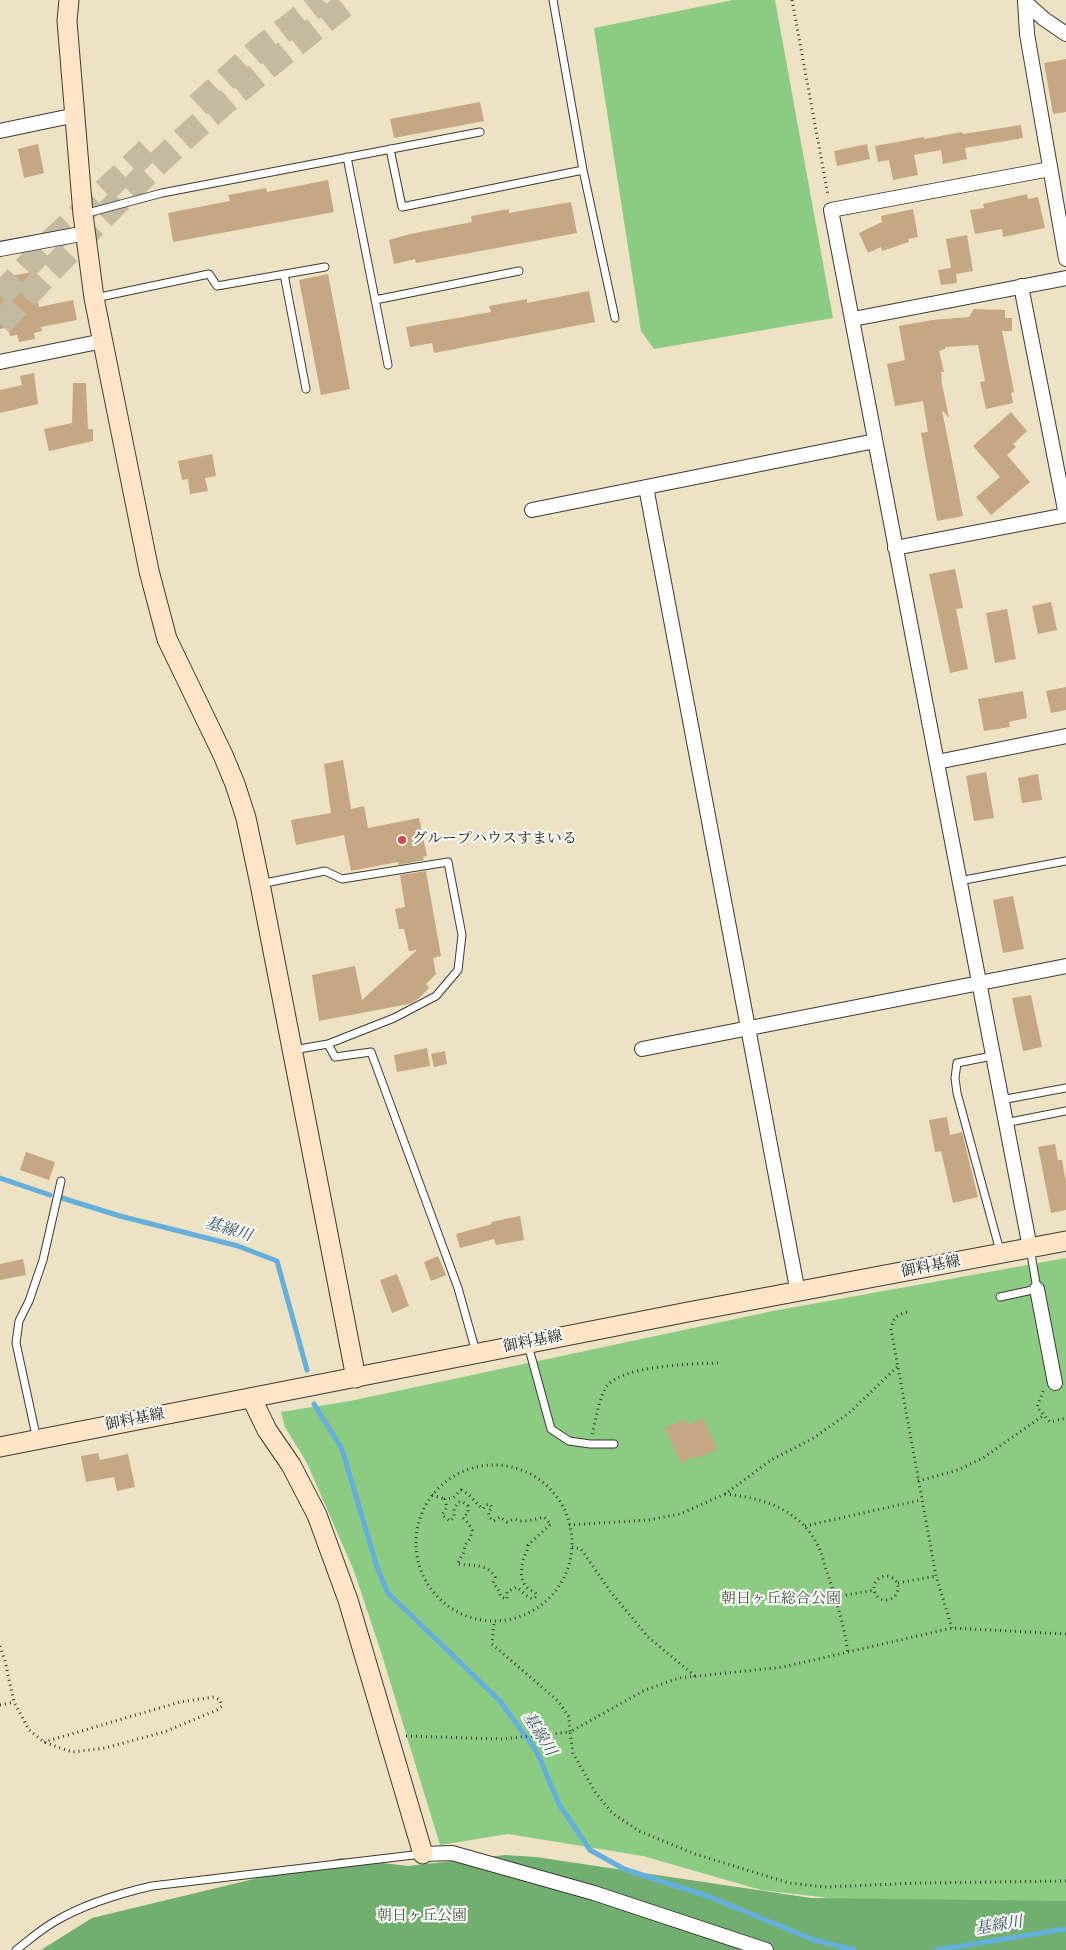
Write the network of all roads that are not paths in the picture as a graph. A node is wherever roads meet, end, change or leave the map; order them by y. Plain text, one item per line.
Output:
1 (69, 0) edge
2 (553, 0) edge
3 (1025, 1) edge
4 (1066, 34) edge
5 (76, 115) junction
6 (0, 131) edge
7 (480, 132) dead end
8 (390, 149) junction
9 (347, 157) junction
10 (1050, 169) junction
11 (583, 170) junction
12 (85, 223) junction
13 (0, 249) edge
14 (1066, 259) edge
15 (325, 267) dead end
16 (518, 271) dead end
17 (284, 274) junction
18 (1066, 278) edge
19 (1021, 286) junction
20 (94, 298) junction
21 (375, 300) junction
22 (615, 318) dead end
23 (853, 319) junction
24 (103, 341) junction
25 (0, 362) edge
26 (388, 365) dead end
27 (306, 389) dead end
28 (875, 441) junction
29 (646, 487) junction
30 (532, 510) dead end
31 (1066, 515) edge
32 (895, 548) junction
33 (1066, 736) edge
34 (937, 762) junction
35 (1066, 861) edge
36 (959, 881) junction
37 (260, 884) junction
38 (1066, 966) edge
39 (978, 983) junction
40 (748, 1028) junction
41 (328, 1044) junction
42 (642, 1049) dead end
43 (293, 1050) junction
44 (992, 1056) junction
45 (1066, 1088) edge
46 (1001, 1100) junction
47 (1066, 1111) edge
48 (1005, 1123) junction
49 (61, 1181) dead end
50 (1066, 1241) edge
51 (1030, 1248) junction
52 (1001, 1254) junction
53 (1037, 1289) junction
54 (798, 1292) junction
55 (1000, 1297) dead end
56 (528, 1344) junction
57 (477, 1354) junction
58 (356, 1378) junction
59 (1055, 1383) road end
60 (252, 1399) junction
61 (38, 1440) junction
62 (614, 1444) dead end
63 (0, 1447) edge
64 (423, 1854) junction
65 (16, 1950) edge
66 (766, 1950) edge

1 - 5 street
2 - 11 lane
3 - 4 street
3 - 10 street
5 - 6 street
5 - 12 street
7 - 8 lane
8 - 9 lane
8 - 11 lane
9 - 12 lane
9 - 21 lane
10 - 14 street
10 - 23 street
11 - 22 lane
12 - 13 street
12 - 20 street
15 - 17 lane
16 - 21 lane
17 - 20 lane
17 - 27 lane
18 - 19 street
19 - 23 street
19 - 31 street
20 - 24 street
21 - 26 lane
23 - 28 street
24 - 25 street
24 - 37 street
28 - 29 street
28 - 32 street
29 - 30 street
29 - 40 street
31 - 32 street
32 - 34 street
33 - 34 street
34 - 36 street
35 - 36 lane
36 - 39 street
37 - 41 lane
37 - 43 street
38 - 39 street
39 - 40 street
39 - 44 street
40 - 42 street
40 - 54 street
41 - 43 lane
41 - 57 lane
43 - 58 street
44 - 46 street
44 - 52 lane
45 - 46 lane
46 - 48 street
47 - 48 lane
48 - 51 street
49 - 61 lane
50 - 51 street, 御料基線
51 - 52 street, 御料基線
51 - 53 lane
52 - 54 street, 御料基線
53 - 55 lane
53 - 59 street
54 - 56 street, 御料基線
56 - 57 street, 御料基線
56 - 62 lane
57 - 58 street, 御料基線
58 - 60 street, 御料基線
60 - 61 street, 御料基線
60 - 64 street
61 - 63 street, 御料基線
64 - 65 lane
64 - 66 street

